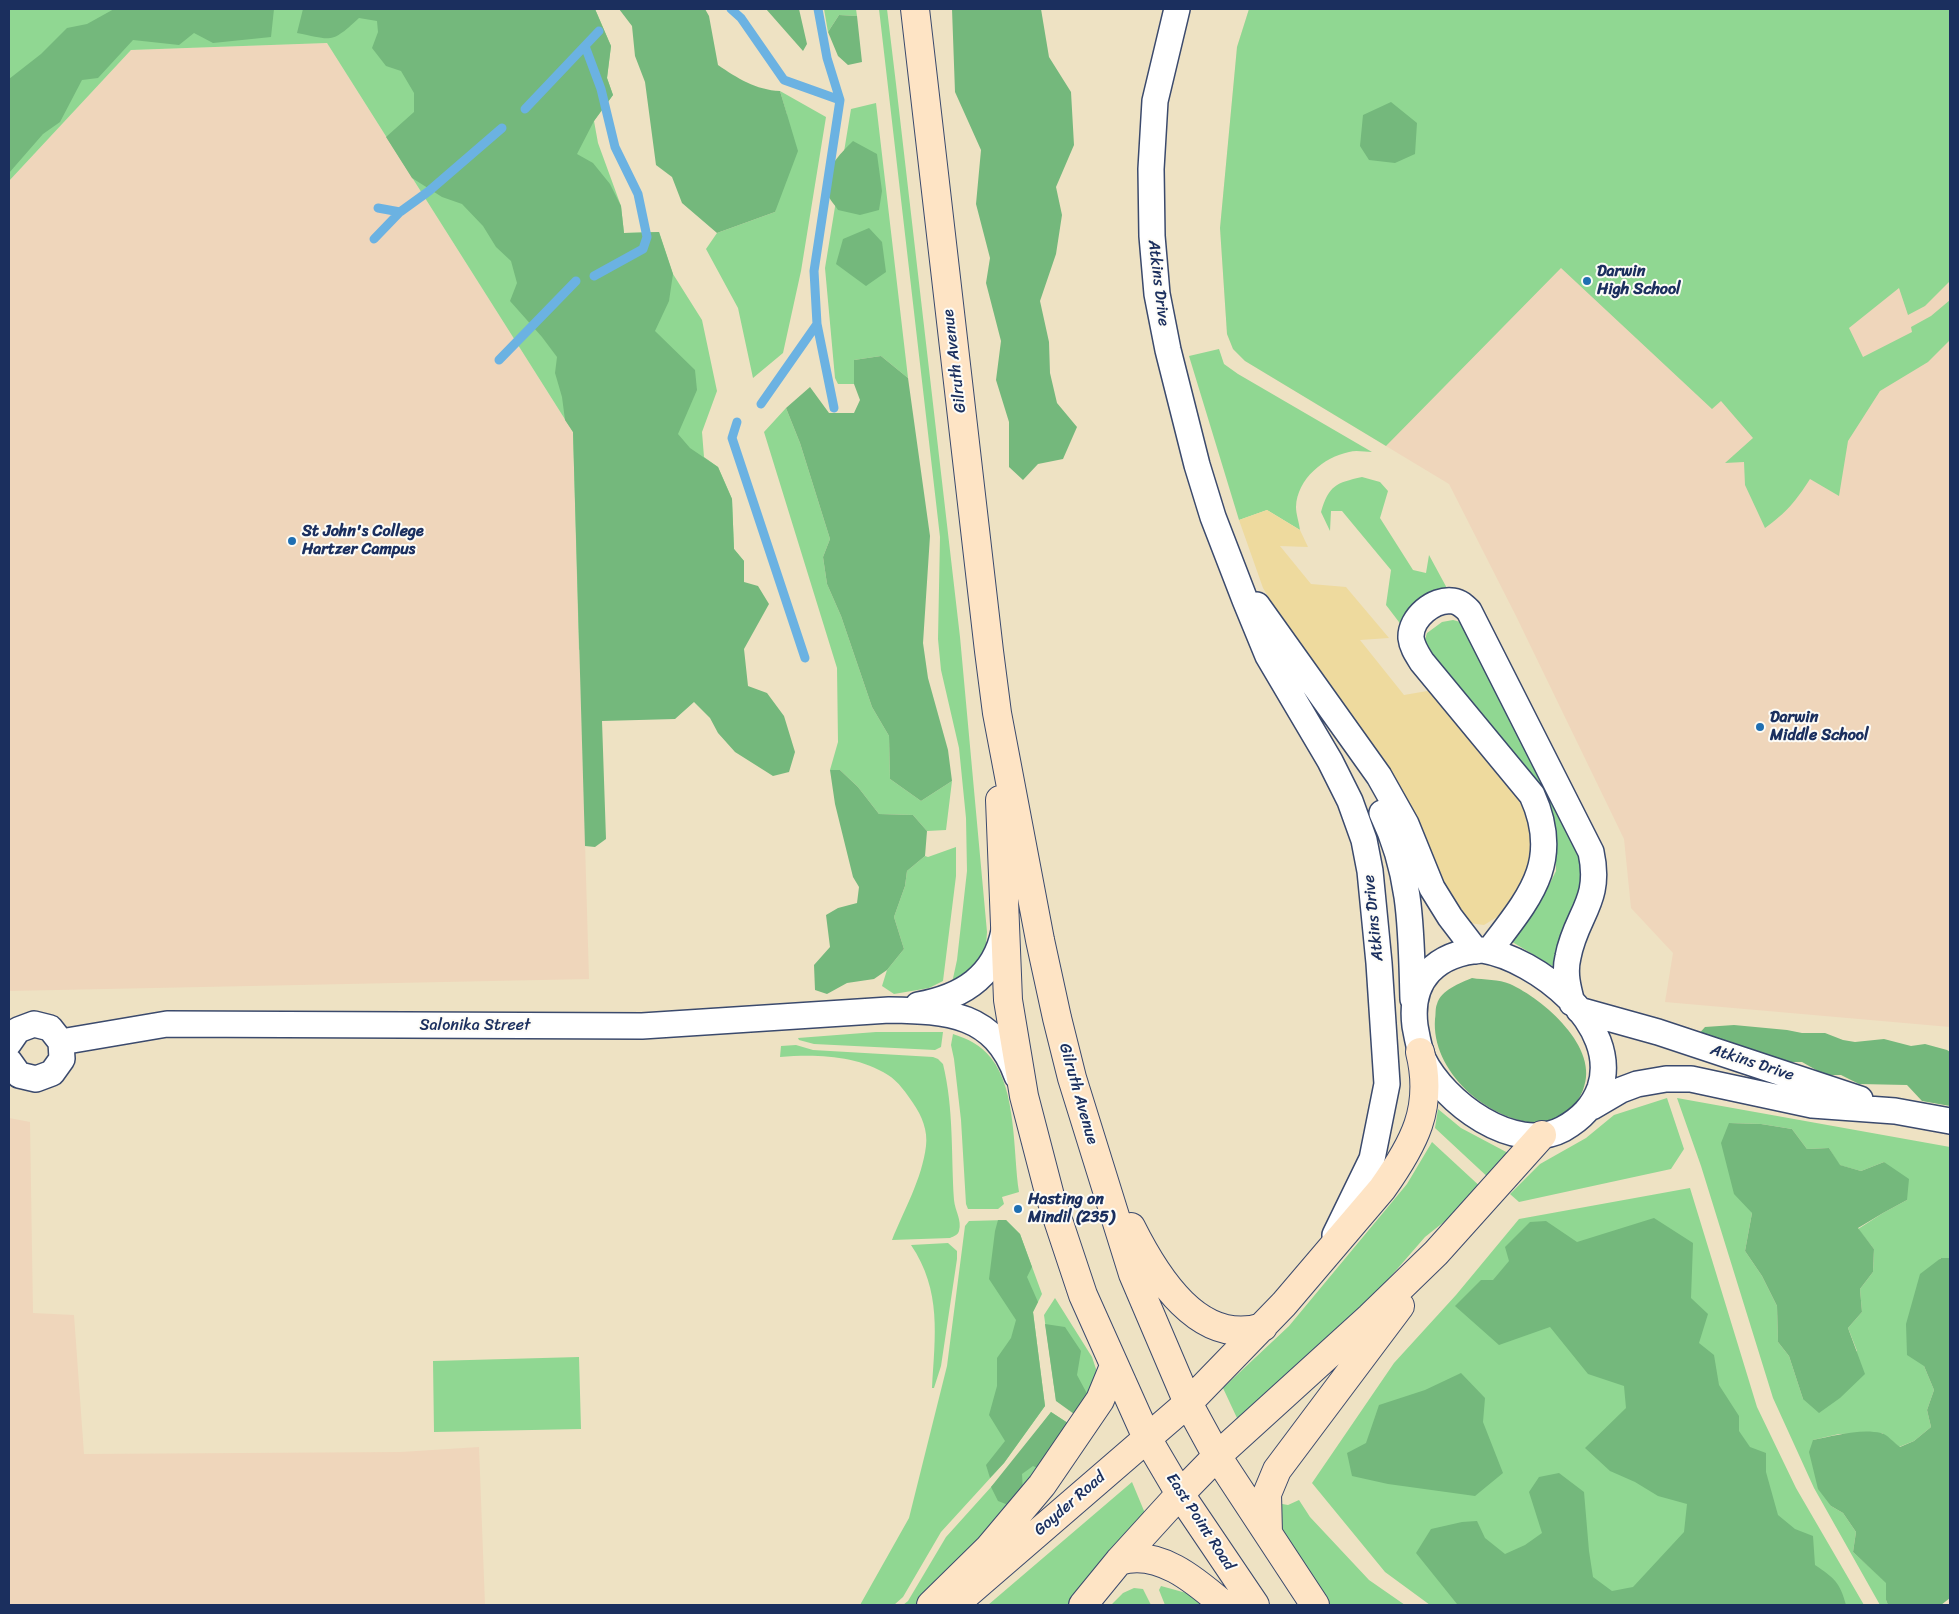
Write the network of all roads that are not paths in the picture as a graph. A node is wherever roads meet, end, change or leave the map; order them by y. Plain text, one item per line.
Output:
1 (914, 9) edge
2 (1177, 9) edge
3 (1226, 551) junction
4 (1244, 600) junction
5 (998, 714) junction
6 (1004, 931) junction
7 (1482, 951) junction
8 (1576, 1007) junction
9 (1414, 1009) junction
10 (889, 1010) junction
11 (61, 1042) junction
12 (9, 1043) edge
13 (1420, 1052) junction
14 (9, 1062) edge
15 (1024, 1096) junction
16 (1592, 1107) junction
17 (1895, 1111) junction
18 (1950, 1121) edge
19 (1087, 1128) junction
20 (1542, 1135) junction
21 (1436, 1253) junction
22 (1326, 1254) junction
23 (1263, 1327) junction
24 (1114, 1366) junction
25 (1188, 1403) junction
26 (1147, 1438) junction
27 (1218, 1456) junction
28 (1180, 1494) junction
29 (1268, 1533) junction
30 (1119, 1561) junction
31 (931, 1605) edge
32 (954, 1605) edge
33 (1083, 1605) edge
34 (1224, 1605) edge
35 (1255, 1605) edge
36 (1315, 1605) edge

1 - 5 street, Gilruth Avenue
2 - 3 street, Atkins Drive
3 - 4 street, Atkins Drive
3 - 7 street, Atkins Drive
4 - 9 street, Atkins Drive
4 - 22 street, Atkins Drive
5 - 6 street, Gilruth Avenue
5 - 19 street, Gilruth Avenue
6 - 10 street, Salonika Street
6 - 15 street, Gilruth Avenue
7 - 8 street
7 - 8 street
7 - 9 street
8 - 16 street
8 - 17 street, Atkins Drive
9 - 13 street, Atkins Drive
10 - 11 street, Salonika Street
10 - 15 street, Salonika Street
11 - 12 street
11 - 14 street
13 - 20 street
13 - 22 street, Goyder Road
15 - 24 street, Gilruth Avenue
16 - 17 street, Atkins Drive
16 - 20 street, Atkins Drive
17 - 18 street, Atkins Drive
19 - 23 street
19 - 25 street, Gilruth Avenue
20 - 21 street
21 - 27 street
21 - 29 street
22 - 23 street, Goyder Road
23 - 25 street, Goyder Road
24 - 26 street, Gilruth Avenue
24 - 31 street
25 - 26 street, Goyder Road
25 - 27 street, Gilruth Avenue
26 - 28 street, East Point Road
26 - 32 street, Goyder Road
27 - 28 street
27 - 29 street
28 - 30 street
28 - 35 street, East Point Road
29 - 36 street
30 - 33 street
30 - 34 street

